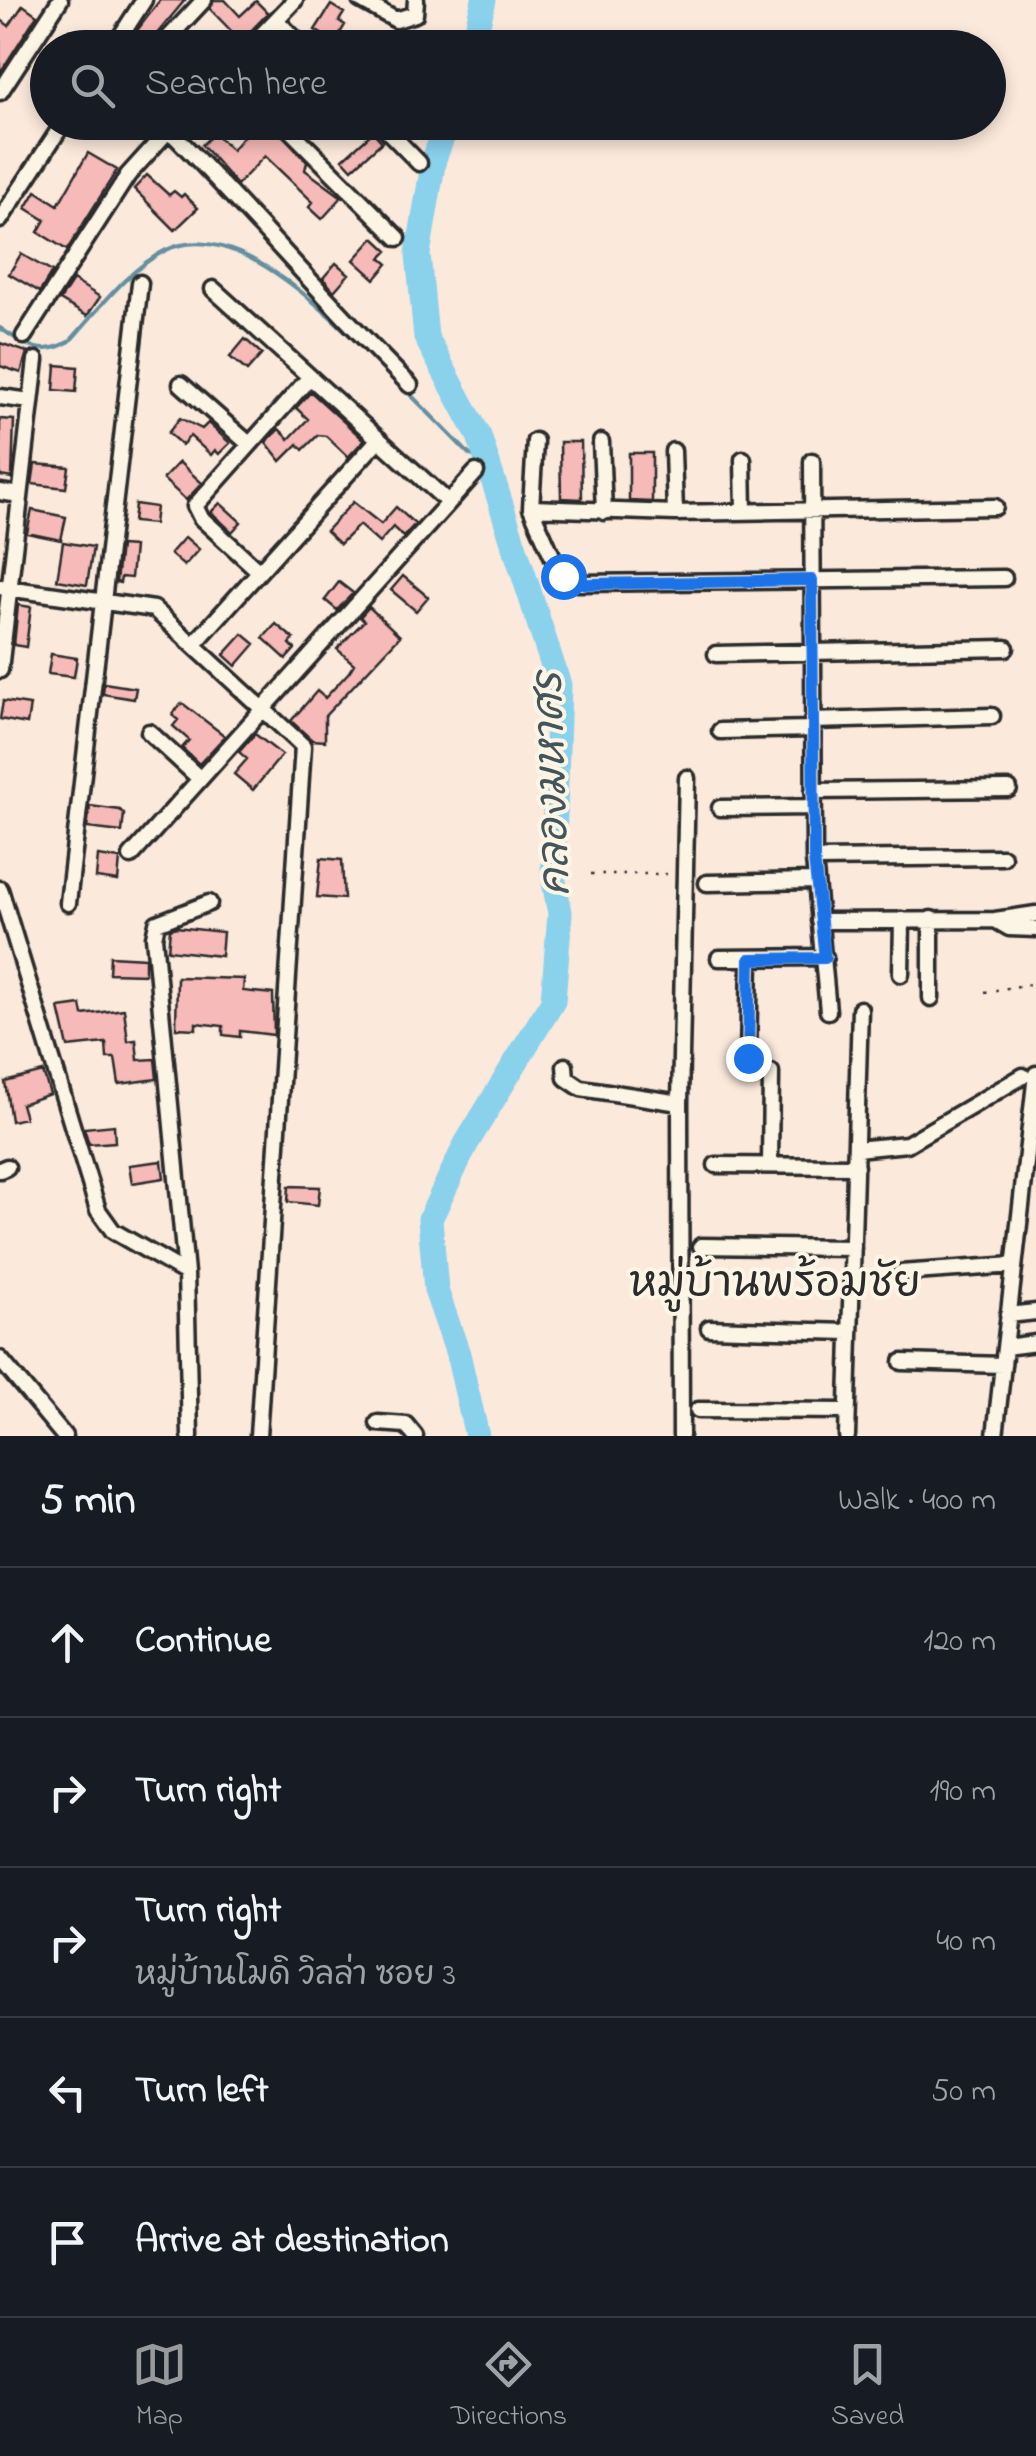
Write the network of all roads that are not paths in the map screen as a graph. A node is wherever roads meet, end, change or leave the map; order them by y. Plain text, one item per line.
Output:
1 (60, 0) edge
2 (144, 0) edge
3 (204, 0) edge
4 (295, 0) edge
5 (416, 0) edge
6 (362, 1) edge
7 (276, 20) junction
8 (40, 30) edge
9 (125, 30) edge
10 (176, 30) edge
11 (266, 30) edge
12 (286, 30) edge
13 (30, 46) edge
14 (0, 92) edge
15 (52, 140) edge
16 (160, 140) edge
17 (186, 140) edge
18 (300, 140) edge
19 (397, 140) edge
20 (419, 162) dead end
21 (0, 220) edge
22 (398, 238) dead end
23 (140, 284) dead end
24 (214, 289) dead end
25 (24, 336) dead end
26 (36, 360) dead end
27 (310, 376) junction
28 (181, 384) dead end
29 (410, 385) dead end
30 (0, 397) edge
31 (31, 401) junction
32 (379, 438) junction
33 (534, 441) dead end
34 (601, 442) dead end
35 (248, 443) junction
36 (673, 451) dead end
37 (743, 459) dead end
38 (812, 461) dead end
39 (476, 472) dead end
40 (0, 492) edge
41 (20, 495) junction
42 (448, 502) junction
43 (995, 507) dead end
44 (531, 508) junction
45 (812, 510) junction
46 (604, 512) junction
47 (674, 512) junction
48 (744, 512) junction
49 (259, 571) junction
50 (1004, 578) dead end
51 (812, 580) junction
52 (5, 588) edge
53 (103, 599) junction
54 (196, 642) junction
55 (1006, 648) dead end
56 (811, 652) junction
57 (716, 654) dead end
58 (0, 670) edge
59 (264, 706) junction
60 (992, 716) dead end
61 (813, 725) junction
62 (720, 731) dead end
63 (149, 732) dead end
64 (199, 778) junction
65 (688, 778) dead end
66 (1009, 789) dead end
67 (813, 799) junction
68 (720, 808) dead end
69 (131, 856) dead end
70 (1004, 857) dead end
71 (814, 859) junction
72 (814, 882) junction
73 (707, 883) dead end
74 (0, 889) edge
75 (68, 903) dead end
76 (209, 903) dead end
77 (1036, 914) edge
78 (902, 920) junction
79 (931, 920) junction
80 (995, 920) junction
81 (819, 921) junction
82 (1036, 929) edge
83 (719, 958) dead end
84 (825, 958) junction
85 (750, 959) junction
86 (901, 974) dead end
87 (930, 998) dead end
88 (860, 1009) dead end
89 (828, 1012) dead end
90 (748, 1058) dead end
91 (565, 1066) dead end
92 (771, 1072) dead end
93 (1030, 1075) edge
94 (680, 1102) junction
95 (856, 1149) junction
96 (716, 1165) dead end
97 (770, 1165) junction
98 (856, 1166) junction
99 (1036, 1227) edge
100 (1018, 1231) junction
101 (701, 1246) dead end
102 (853, 1248) junction
103 (1014, 1265) junction
104 (186, 1273) junction
105 (900, 1274) dead end
106 (1036, 1312) edge
107 (1008, 1316) junction
108 (709, 1328) dead end
109 (850, 1332) junction
110 (1036, 1344) edge
111 (1005, 1347) junction
112 (0, 1359) edge
113 (902, 1362) dead end
114 (1003, 1365) junction
115 (698, 1410) dead end
116 (847, 1411) junction
117 (378, 1423) dead end
118 (64, 1436) edge
119 (190, 1436) edge
120 (258, 1436) edge
121 (415, 1436) edge
122 (681, 1436) edge
123 (847, 1436) edge
124 (996, 1436) edge

1 - 8 street
2 - 9 street
3 - 10 street
4 - 7 street
5 - 6 street
7 - 11 street
7 - 12 street
13 - 14 street
15 - 21 street
16 - 25 street
17 - 29 street
18 - 22 street
19 - 20 street
23 - 53 street
24 - 27 street
26 - 31 street
27 - 32 street
27 - 35 street
28 - 35 street
30 - 31 street
31 - 41 street
32 - 42 street
32 - 49 street
33 - 44 street
34 - 46 street
35 - 49 street
36 - 47 street
37 - 48 street
38 - 45 street
39 - 42 street
40 - 41 street
41 - 52 street
42 - 59 street
43 - 45 street
44 - 46 street
44 - 51 street
45 - 48 street
45 - 51 street
46 - 47 street
47 - 48 street
49 - 54 street
50 - 51 street
51 - 56 street
52 - 53 street
52 - 58 street
53 - 54 street
53 - 75 street
54 - 59 street
55 - 56 street
56 - 57 street
56 - 61 street
59 - 64 street
59 - 120 street
60 - 61 street
61 - 62 street
61 - 67 street
63 - 64 street
64 - 69 street
65 - 94 street
66 - 67 street
67 - 68 street
67 - 71 street
70 - 71 street
71 - 72 street
72 - 73 street
72 - 81 street
74 - 104 street
76 - 104 street
77 - 80 street
78 - 79 street
78 - 81 street
78 - 86 street
79 - 80 street
79 - 87 street
80 - 82 street
81 - 84 street
83 - 85 street
84 - 85 street
84 - 89 street
85 - 90 street
88 - 95 street
91 - 94 street
92 - 97 street
93 - 95 street
93 - 100 street
94 - 122 street
95 - 98 street
96 - 97 street
97 - 98 street
98 - 102 street
99 - 100 street
100 - 103 street
101 - 102 street
102 - 109 street
103 - 105 street
103 - 107 street
104 - 119 street
106 - 107 street
107 - 111 street
108 - 109 street
109 - 116 street
110 - 111 street
111 - 114 street
112 - 118 street
113 - 114 street
114 - 124 street
115 - 116 street
116 - 123 street
117 - 121 street

